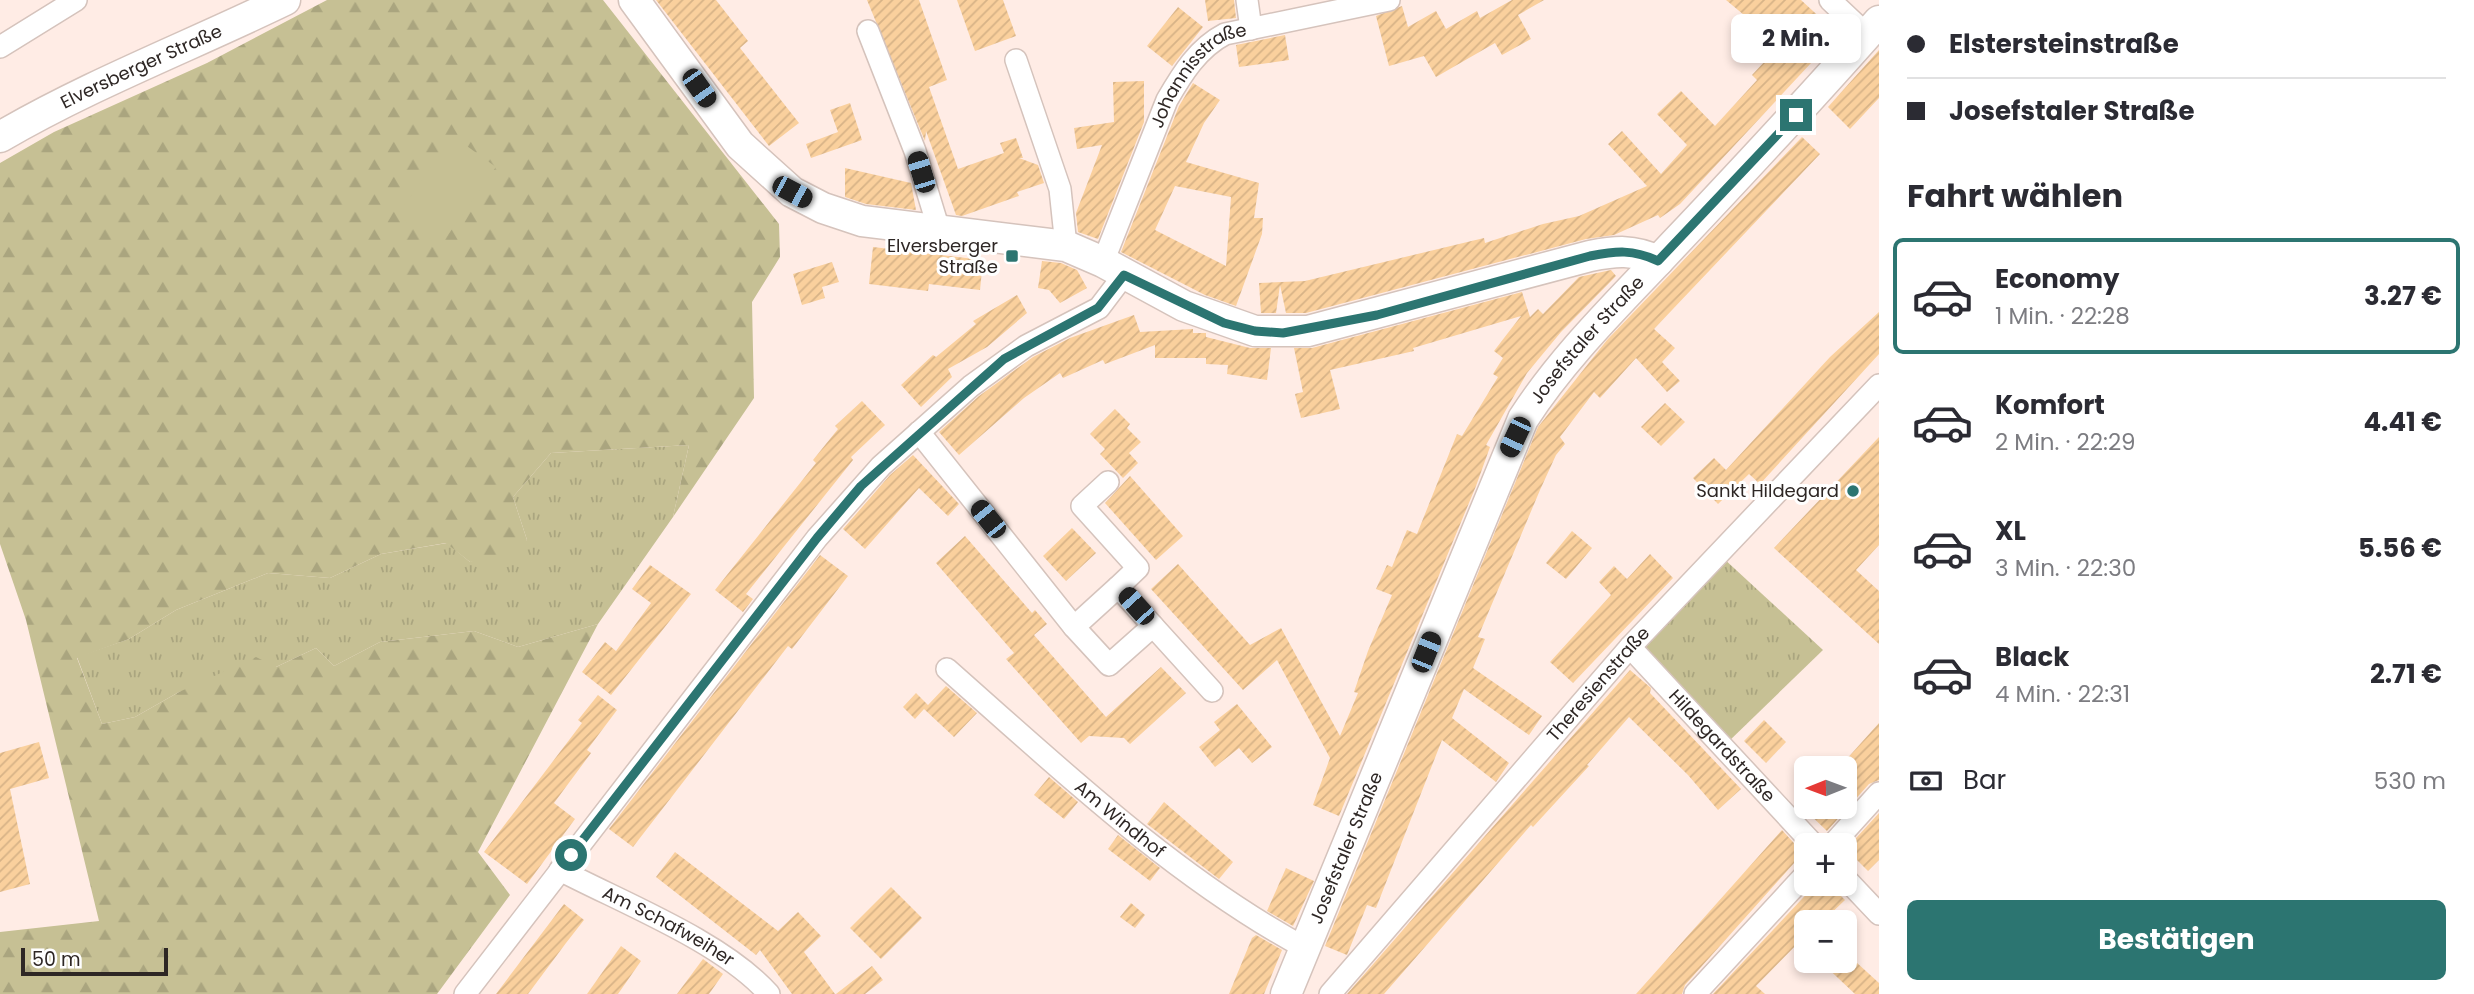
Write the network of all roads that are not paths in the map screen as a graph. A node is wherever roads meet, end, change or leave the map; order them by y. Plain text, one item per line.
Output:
1 (76, 0) edge
2 (285, 0) edge
3 (634, 0) edge
4 (1247, 0) edge
5 (1389, 0) edge
6 (1830, 0) edge
7 (1873, 28) edge
8 (1251, 29) junction
9 (868, 31) dead end
10 (0, 47) edge
11 (1016, 61) dead end
12 (0, 136) edge
13 (940, 233) junction
14 (1066, 246) junction
15 (1658, 261) junction
16 (1113, 269) junction
17 (1879, 385) edge
18 (919, 432) junction
19 (1108, 482) dead end
20 (1118, 587) junction
21 (1153, 626) junction
22 (1074, 627) junction
23 (1630, 647) junction
24 (947, 669) dead end
25 (1212, 691) dead end
26 (1879, 793) edge
27 (1803, 833) edge
28 (1843, 833) edge
29 (560, 870) junction
30 (1794, 887) edge
31 (1857, 891) edge
32 (1879, 914) edge
33 (1307, 949) junction
34 (465, 994) edge
35 (769, 994) edge
36 (1286, 994) edge
37 (1330, 994) edge
38 (1695, 994) edge

1 - 10 street
2 - 12 main road, Elversberger Straße
3 - 13 main road
4 - 8 street
5 - 8 street, Johannisstraße
6 - 7 street
7 - 15 main road, Josefstaler Straße
8 - 16 street, Johannisstraße
9 - 13 street
11 - 14 street
13 - 14 main road
14 - 16 main road
15 - 16 main road
15 - 33 main road, Josefstaler Straße
16 - 18 street, Johannisstraße
17 - 23 street, Theresienstraße
18 - 22 street
18 - 29 street, Johannisstraße
19 - 20 street
20 - 21 street
20 - 22 street
21 - 22 street
21 - 25 street
23 - 27 street, Hildegardstraße
23 - 37 street, Theresienstraße
24 - 33 street, Am Windhof
26 - 28 street
29 - 34 street, Johannisstraße
29 - 35 street, Am Schafweiher
30 - 38 street
31 - 32 street
33 - 36 main road, Josefstaler Straße

